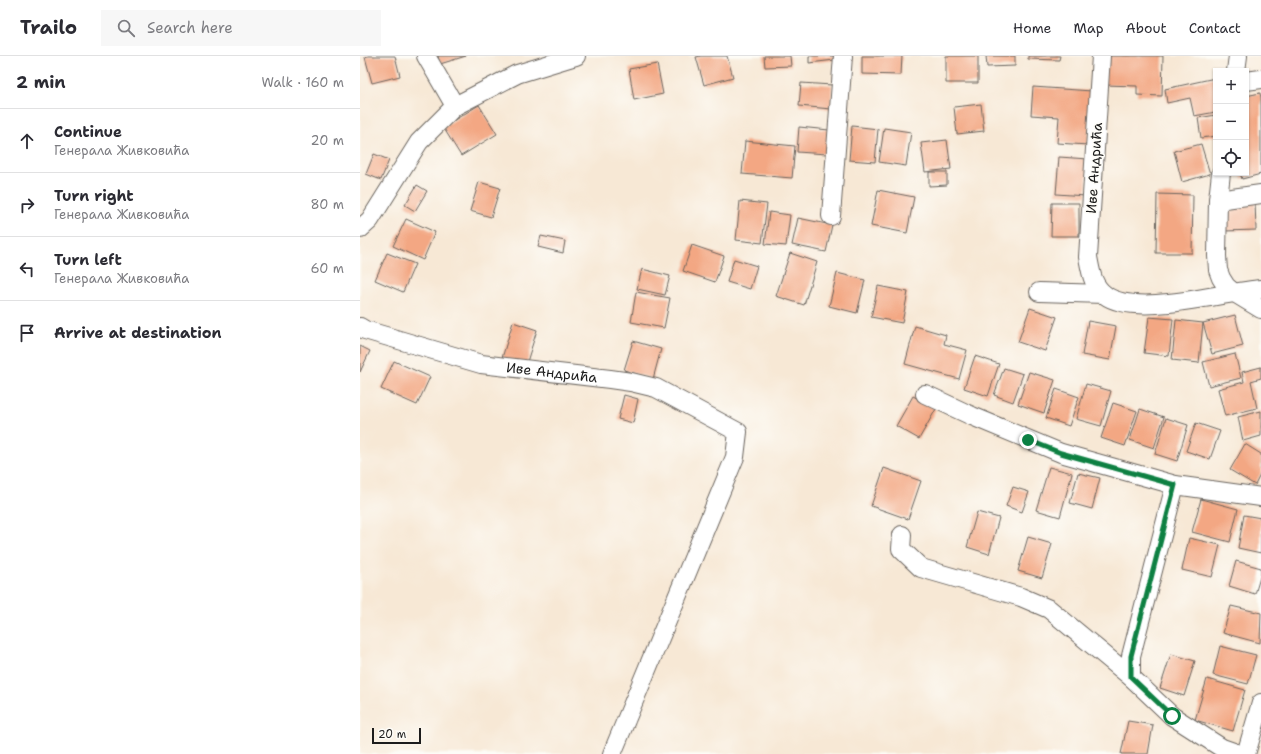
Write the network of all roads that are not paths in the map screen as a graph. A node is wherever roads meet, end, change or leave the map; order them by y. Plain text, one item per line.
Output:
1 (426, 56) edge
2 (576, 56) edge
3 (843, 56) edge
4 (1101, 56) edge
5 (1238, 56) edge
6 (1236, 68) edge
7 (1261, 79) edge
8 (1249, 81) edge
9 (455, 106) junction
10 (1221, 176) edge
11 (1261, 194) edge
12 (1218, 200) junction
13 (831, 216) dead end
14 (360, 228) edge
15 (1261, 289) edge
16 (1040, 292) dead end
17 (1233, 292) junction
18 (1104, 294) junction
19 (1261, 309) edge
20 (360, 327) edge
21 (925, 394) dead end
22 (1175, 485) junction
23 (1261, 497) edge
24 (902, 535) dead end
25 (1131, 677) junction
26 (1261, 703) edge
27 (612, 754) edge
28 (1239, 754) edge
29 (1246, 754) edge

1 - 9 street
2 - 9 street
3 - 13 street
4 - 18 street, Иве Андрића
5 - 6 street
7 - 8 street
9 - 14 street
10 - 12 street
11 - 12 street
12 - 17 street
15 - 17 street
16 - 18 street
17 - 18 street
17 - 19 street
20 - 27 street, Иве Андрића
21 - 22 street
22 - 23 street
22 - 25 street
24 - 25 street
25 - 28 street
26 - 29 street

